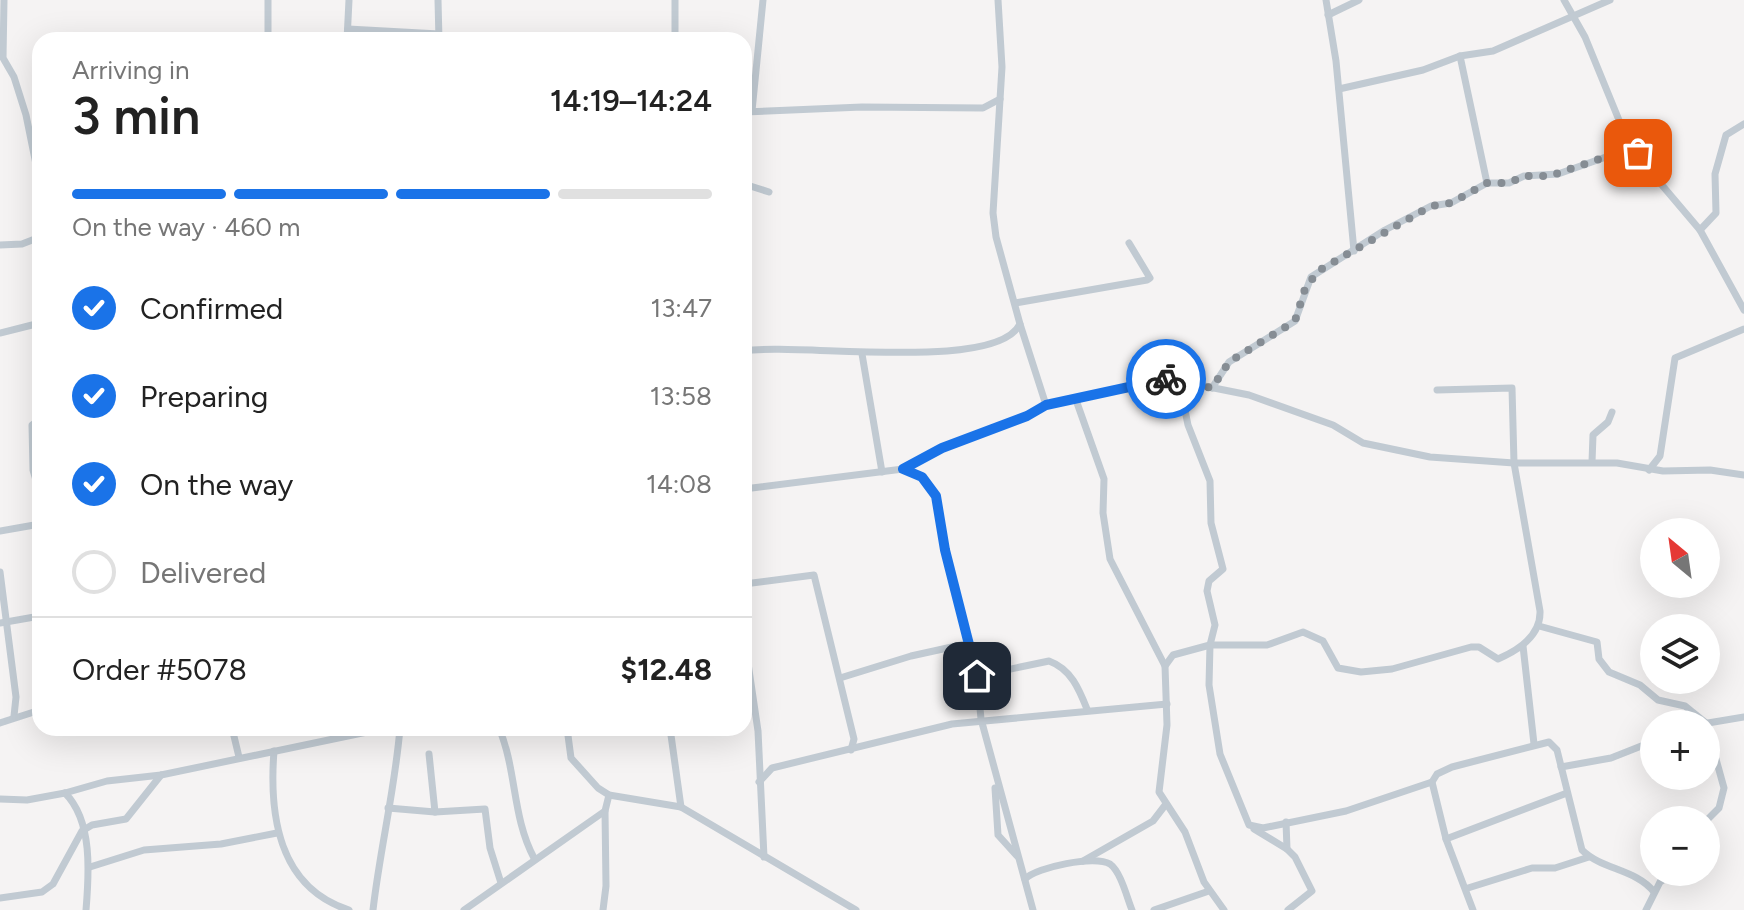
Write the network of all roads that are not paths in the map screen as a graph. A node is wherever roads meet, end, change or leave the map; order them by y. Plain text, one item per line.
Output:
1 (4, 0) edge
2 (268, 0) edge
3 (349, 0) edge
4 (438, 0) edge
5 (675, 0) edge
6 (763, 0) edge
7 (998, 0) edge
8 (1326, 0) edge
9 (1359, 0) edge
10 (1564, 0) edge
11 (1610, 0) edge
12 (1328, 15) junction
13 (1573, 16) junction
14 (348, 29) junction
15 (268, 32) edge
16 (348, 32) edge
17 (382, 32) edge
18 (439, 32) edge
19 (675, 32) edge
20 (1460, 56) junction
21 (752, 82) edge
22 (1339, 89) junction
23 (1000, 99) junction
24 (990, 107) junction
25 (1000, 109) junction
26 (752, 112) edge
27 (1744, 124) edge
28 (32, 145) edge
29 (1634, 147) junction
30 (1487, 183) junction
31 (752, 187) edge
32 (769, 192) dead end
33 (1700, 230) junction
34 (32, 242) edge
35 (1129, 243) dead end
36 (0, 245) edge
37 (1354, 251) junction
38 (1015, 303) junction
39 (1744, 310) edge
40 (1020, 324) junction
41 (32, 325) edge
42 (1744, 329) edge
43 (0, 333) edge
44 (752, 350) edge
45 (862, 354) junction
46 (1179, 381) junction
47 (1212, 388) junction
48 (1437, 390) dead end
49 (1076, 400) junction
50 (1046, 405) junction
51 (1612, 412) dead end
52 (1592, 462) junction
53 (1514, 463) junction
54 (903, 469) junction
55 (1649, 470) junction
56 (882, 472) junction
57 (1744, 475) edge
58 (752, 488) edge
59 (32, 525) edge
60 (0, 531) edge
61 (0, 572) edge
62 (752, 583) edge
63 (32, 617) edge
64 (3, 622) edge
65 (1539, 626) junction
66 (970, 643) junction
67 (1210, 645) junction
68 (1523, 646) junction
69 (1165, 666) junction
70 (977, 676) junction
71 (840, 678) junction
72 (752, 690) edge
73 (1167, 704) junction
74 (1087, 709) junction
75 (1689, 710) edge
76 (32, 712) edge
77 (14, 716) junction
78 (1744, 717) edge
79 (981, 719) junction
80 (1720, 721) edge
81 (0, 723) edge
82 (234, 736) edge
83 (347, 736) edge
84 (399, 736) edge
85 (501, 736) edge
86 (568, 736) edge
87 (671, 736) edge
88 (854, 739) junction
89 (1534, 744) junction
90 (862, 747) junction
91 (1640, 747) edge
92 (851, 750) junction
93 (274, 751) junction
94 (429, 754) dead end
95 (239, 757) junction
96 (1561, 767) junction
97 (161, 775) junction
98 (1720, 776) edge
99 (759, 782) junction
100 (996, 782) junction
101 (1432, 782) junction
102 (65, 793) junction
103 (1567, 793) junction
104 (609, 795) junction
105 (0, 799) edge
106 (1166, 804) junction
107 (1719, 806) edge
108 (681, 807) junction
109 (388, 808) junction
110 (605, 811) junction
111 (435, 812) junction
112 (1286, 822) junction
113 (1254, 829) junction
114 (82, 831) junction
115 (277, 833) junction
116 (1446, 839) junction
117 (1287, 849) junction
118 (764, 857) junction
119 (1589, 857) junction
120 (534, 858) junction
121 (1019, 858) junction
122 (1081, 862) junction
123 (90, 867) junction
124 (1025, 879) junction
125 (501, 883) junction
126 (1658, 886) edge
127 (1468, 888) junction
128 (1209, 891) junction
129 (1654, 892) junction
130 (0, 898) edge
131 (328, 903) junction
132 (86, 910) edge
133 (317, 910) edge
134 (349, 910) edge
135 (373, 910) edge
136 (464, 910) edge
137 (603, 910) edge
138 (856, 910) edge
139 (1033, 910) edge
140 (1132, 910) edge
141 (1154, 910) edge
142 (1224, 910) edge
143 (1288, 910) edge
144 (1473, 910) edge
145 (1646, 910) edge

1 - 28 street
2 - 15 street
3 - 14 street
4 - 18 street
5 - 19 street
6 - 21 street
7 - 23 street
8 - 12 street
9 - 12 street
10 - 13 street
11 - 13 street
12 - 22 street
13 - 20 street
13 - 29 street
14 - 16 street
14 - 17 street
20 - 22 street
20 - 30 street
22 - 37 street
23 - 24 street
23 - 25 street
24 - 25 street
24 - 26 street
25 - 38 street
27 - 33 street
29 - 30 street
29 - 33 street
30 - 37 street
31 - 32 street
33 - 39 street
34 - 36 street
35 - 38 street
37 - 47 street
38 - 40 street
40 - 45 street
40 - 50 street
41 - 43 street
42 - 55 street
44 - 45 street
45 - 56 street
46 - 47 street
46 - 49 street
46 - 67 street
47 - 53 street
48 - 53 street
49 - 50 street
49 - 69 street
50 - 54 street
51 - 52 street
52 - 53 street
52 - 55 street
53 - 65 street
54 - 56 street
54 - 66 street
55 - 57 street
56 - 58 street
59 - 60 street
61 - 64 street
62 - 71 street
63 - 64 street
64 - 77 street
65 - 68 street
65 - 75 street
66 - 70 street
66 - 71 street
67 - 68 street
67 - 69 street
67 - 113 street
68 - 89 street
69 - 73 street
70 - 74 street
70 - 79 street
71 - 88 street
72 - 99 street
73 - 74 street
73 - 106 street
74 - 79 street
76 - 77 street
77 - 81 street
78 - 80 street
79 - 90 street
79 - 100 street
82 - 95 street
83 - 93 street
84 - 109 street
85 - 120 street
86 - 104 street
87 - 108 street
88 - 90 street
88 - 92 street
89 - 96 street
89 - 101 street
90 - 92 street
91 - 96 street
92 - 99 street
93 - 95 street
93 - 115 street
94 - 111 street
95 - 97 street
96 - 103 street
97 - 102 street
97 - 114 street
98 - 107 street
99 - 118 street
100 - 121 street
100 - 121 street
101 - 112 street
101 - 116 street
102 - 105 street
102 - 114 street
103 - 116 street
103 - 119 street
104 - 108 street
104 - 110 street
106 - 122 street
106 - 128 street
108 - 118 street
109 - 111 street
109 - 135 street
110 - 120 street
110 - 137 street
111 - 125 street
112 - 113 street
112 - 117 street
113 - 117 street
114 - 123 street
114 - 130 street
115 - 123 street
115 - 131 street
116 - 127 street
117 - 143 street
118 - 138 street
119 - 127 street
119 - 129 street
120 - 125 street
121 - 124 street
122 - 124 street
122 - 140 street
123 - 132 street
124 - 139 street
125 - 136 street
126 - 129 street
127 - 144 street
128 - 141 street
128 - 142 street
129 - 145 street
131 - 133 street
131 - 134 street

